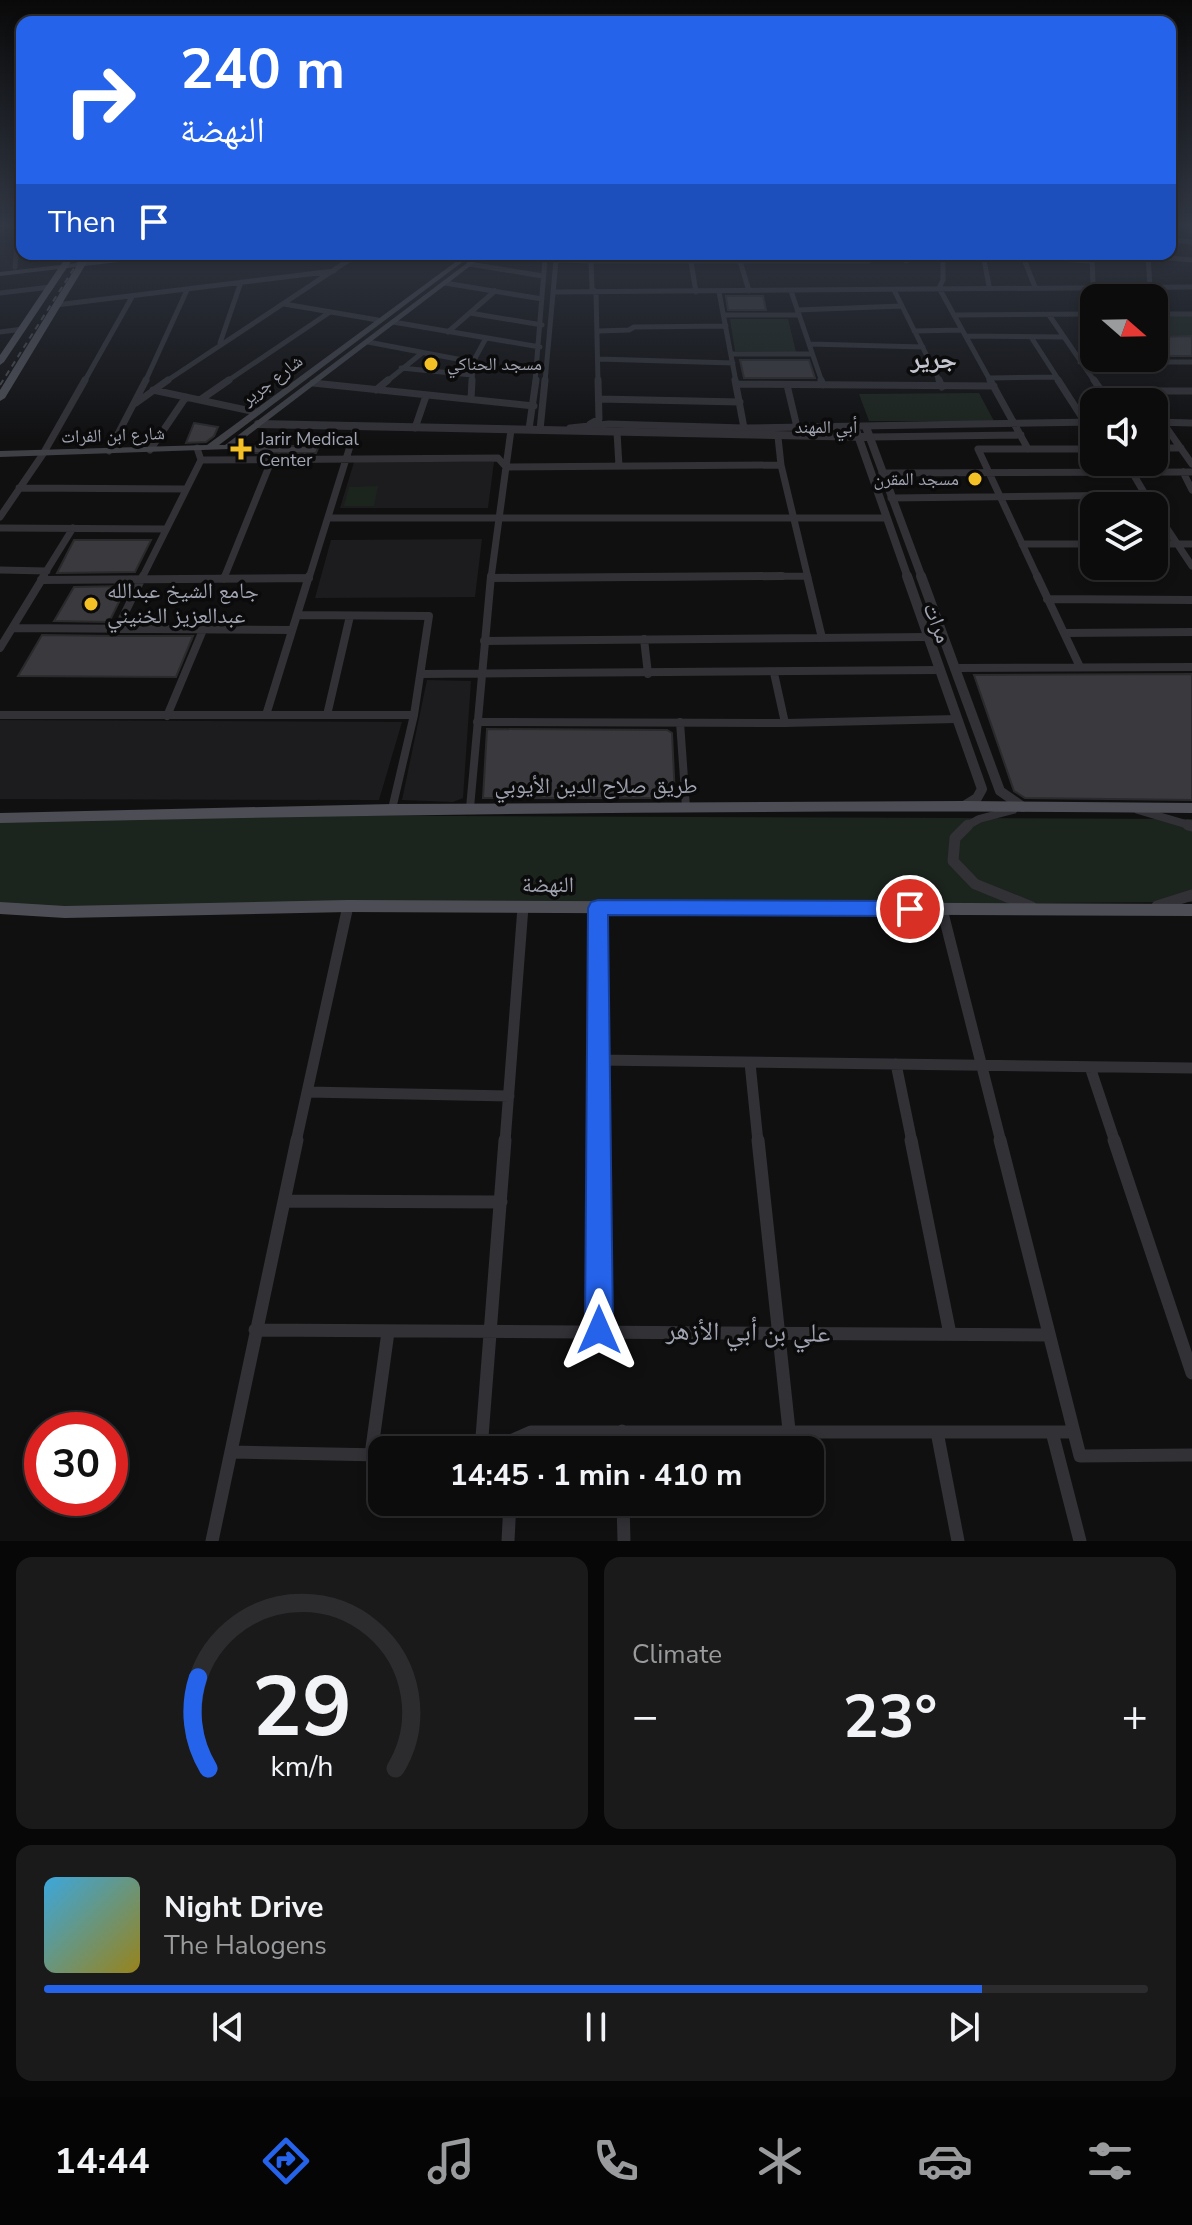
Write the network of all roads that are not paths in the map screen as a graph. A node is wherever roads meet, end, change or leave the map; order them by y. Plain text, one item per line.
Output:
1 (43, 299) edge
2 (60, 299) edge
3 (114, 299) edge
4 (131, 299) edge
5 (183, 299) edge
6 (235, 299) edge
7 (292, 299) edge
8 (407, 299) edge
9 (424, 299) edge
10 (486, 299) edge
11 (542, 299) edge
12 (553, 299) edge
13 (596, 299) edge
14 (721, 299) edge
15 (794, 299) edge
16 (898, 299) edge
17 (945, 299) edge
18 (284, 304) junction
19 (56, 305) junction
20 (902, 306) junction
21 (330, 312) junction
22 (470, 313) junction
23 (798, 313) junction
24 (1080, 314) edge
25 (1168, 314) edge
26 (1192, 314) edge
27 (724, 315) junction
28 (954, 315) junction
29 (1049, 315) junction
30 (378, 320) junction
31 (393, 322) junction
32 (542, 325) junction
33 (726, 326) junction
34 (23, 329) junction
35 (598, 331) junction
36 (914, 331) junction
37 (0, 332) edge
38 (448, 332) junction
39 (964, 333) junction
40 (1031, 337) junction
41 (1063, 337) junction
42 (486, 338) junction
43 (368, 342) junction
44 (220, 343) junction
45 (809, 344) junction
46 (540, 347) junction
47 (923, 347) junction
48 (422, 353) junction
49 (732, 354) junction
50 (812, 354) junction
51 (2, 357) edge
52 (598, 359) junction
53 (1168, 361) edge
54 (473, 362) junction
55 (1080, 362) edge
56 (1192, 362) edge
57 (733, 363) junction
58 (401, 368) junction
59 (472, 375) junction
60 (1056, 377) junction
61 (990, 378) junction
62 (313, 383) junction
63 (737, 384) junction
64 (787, 385) junction
65 (823, 385) junction
66 (994, 386) junction
67 (942, 387) junction
68 (153, 390) junction
69 (376, 390) junction
70 (1168, 391) edge
71 (1192, 391) edge
72 (426, 396) junction
73 (186, 397) junction
74 (0, 398) edge
75 (471, 399) junction
76 (599, 399) junction
77 (200, 400) junction
78 (740, 402) junction
79 (136, 403) junction
80 (534, 406) junction
81 (256, 412) junction
82 (1080, 414) edge
83 (1080, 422) edge
84 (1168, 422) edge
85 (1192, 423) edge
86 (258, 424) junction
87 (990, 424) junction
88 (1015, 424) junction
89 (356, 427) junction
90 (797, 427) junction
91 (415, 428) junction
92 (744, 428) junction
93 (529, 429) junction
94 (559, 429) junction
95 (511, 430) junction
96 (540, 430) junction
97 (617, 432) junction
98 (862, 432) junction
99 (1168, 433) edge
100 (997, 435) junction
101 (1021, 435) junction
102 (778, 437) junction
103 (210, 447) junction
104 (227, 447) joint
105 (197, 448) junction
106 (1168, 448) edge
107 (1181, 448) junction
108 (874, 449) junction
109 (1028, 449) junction
110 (1080, 449) edge
111 (150, 450) junction
112 (863, 450) junction
113 (109, 451) junction
114 (0, 454) edge
115 (43, 454) junction
116 (272, 459) junction
117 (347, 459) junction
118 (201, 460) junction
119 (1192, 464) edge
120 (781, 465) junction
121 (619, 466) junction
122 (506, 467) junction
123 (1080, 472) edge
124 (1192, 472) edge
125 (882, 473) junction
126 (987, 473) junction
127 (1186, 476) edge
128 (19, 488) junction
129 (186, 489) junction
130 (1192, 490) edge
131 (998, 495) junction
132 (1080, 495) edge
133 (891, 498) junction
134 (0, 517) edge
135 (498, 517) junction
136 (795, 517) junction
137 (329, 518) junction
138 (885, 518) junction
139 (0, 528) edge
140 (73, 528) junction
141 (166, 529) junction
142 (1168, 530) edge
143 (1022, 544) junction
144 (1080, 544) edge
145 (1168, 544) edge
146 (1177, 544) junction
147 (1192, 544) edge
148 (1192, 566) edge
149 (0, 570) edge
150 (47, 571) junction
151 (807, 576) junction
152 (309, 578) junction
153 (491, 578) junction
154 (142, 579) junction
155 (224, 579) junction
156 (41, 580) junction
157 (1047, 599) junction
158 (1192, 600) edge
159 (297, 615) junction
160 (350, 616) junction
161 (13, 628) junction
162 (117, 629) junction
163 (203, 630) junction
164 (291, 630) junction
165 (1192, 632) edge
166 (1065, 633) junction
167 (927, 637) junction
168 (822, 638) junction
169 (644, 639) junction
170 (484, 641) junction
171 (0, 648) edge
172 (1080, 667) junction
173 (1192, 667) edge
174 (955, 668) junction
175 (939, 670) junction
176 (774, 673) junction
177 (421, 674) junction
178 (648, 674) junction
179 (483, 675) junction
180 (0, 715) edge
181 (266, 715) junction
182 (327, 715) junction
183 (414, 715) junction
184 (167, 716) junction
185 (956, 719) junction
186 (477, 722) junction
187 (680, 722) junction
188 (785, 723) junction
189 (992, 769) junction
190 (975, 771) junction
191 (964, 806) junction
192 (686, 807) junction
193 (1024, 807) junction
194 (470, 808) junction
195 (1132, 808) junction
196 (1192, 808) edge
197 (392, 809) junction
198 (0, 818) edge
199 (1192, 826) edge
200 (1192, 895) edge
201 (348, 906) junction
202 (523, 907) junction
203 (0, 908) edge
204 (598, 908) junction
205 (942, 909) junction
206 (1037, 909) junction
207 (1142, 909) junction
208 (1192, 910) edge
209 (598, 1060) junction
210 (750, 1063) junction
211 (896, 1064) junction
212 (981, 1065) junction
213 (1090, 1067) junction
214 (1192, 1068) edge
215 (308, 1092) junction
216 (509, 1096) junction
217 (285, 1201) junction
218 (501, 1202) junction
219 (255, 1330) junction
220 (599, 1330) junction
221 (491, 1331) junction
222 (388, 1332) junction
223 (779, 1333) junction
224 (950, 1334) junction
225 (1049, 1335) junction
226 (1187, 1345) edge
227 (1192, 1373) edge
228 (789, 1430) junction
229 (622, 1431) junction
230 (937, 1432) junction
231 (1052, 1432) junction
232 (1073, 1432) junction
233 (378, 1436) edge
234 (482, 1436) edge
235 (525, 1436) edge
236 (622, 1436) edge
237 (231, 1452) junction
238 (368, 1455) edge
239 (1192, 1455) edge
240 (509, 1516) edge
241 (623, 1516) edge
242 (212, 1541) edge
243 (508, 1541) edge
244 (624, 1541) edge
245 (958, 1541) edge
246 (1080, 1541) edge

1 - 34 main road
2 - 19 main road
3 - 19 street
4 - 115 street
5 - 79 street
6 - 44 street
7 - 18 street
8 - 30 main road, شارع جرير
9 - 31 main road, شارع جرير
10 - 22 street
11 - 32 street
12 - 96 street
13 - 35 street
14 - 27 street
15 - 23 street
16 - 20 street
17 - 28 street
18 - 21 street
18 - 44 street
19 - 74 main road
20 - 23 street
20 - 36 street
21 - 30 street
21 - 77 street
22 - 32 street
22 - 38 street
23 - 27 street
23 - 45 street
24 - 29 street
25 - 26 street
27 - 33 street
28 - 29 street
28 - 39 street
29 - 41 street
30 - 81 main road, شارع جرير
31 - 38 street
31 - 43 main road, شارع جرير
32 - 46 street
33 - 35 street
33 - 49 street
34 - 37 street
34 - 51 main road
35 - 52 street
36 - 39 street
36 - 47 street
38 - 42 street
39 - 40 street
39 - 61 street
40 - 41 street
40 - 60 street
41 - 55 street
42 - 46 street
42 - 54 street
43 - 48 street
43 - 62 main road, شارع جرير
44 - 68 street
45 - 47 street
45 - 50 street
46 - 80 street
47 - 67 street
48 - 54 street
48 - 58 street
49 - 50 street
49 - 57 street
50 - 65 street
52 - 57 street
52 - 76 street
53 - 56 street
54 - 59 street
57 - 63 street
58 - 59 street
58 - 69 street
59 - 75 street
60 - 61 street
60 - 82 street
61 - 66 street
62 - 69 street
62 - 86 main road, شارع جرير
63 - 64 street
63 - 78 street
64 - 65 street
64 - 90 street
65 - 67 street
66 - 67 street
66 - 88 street
68 - 73 street
68 - 79 street
69 - 72 street
70 - 71 street
72 - 75 street
72 - 91 street
73 - 77 street
73 - 111 street
75 - 80 street
76 - 78 street
76 - 94 street
77 - 81 street
78 - 92 street
79 - 113 street
80 - 93 street
81 - 103 main road, شارع جرير
83 - 88 street, أبي المهند
84 - 85 street
86 - 89 street, أبي المهند
86 - 104 main road, شارع جرير
87 - 88 street, أبي المهند
87 - 98 street, أبي المهند
87 - 100 street
88 - 101 street
89 - 91 street, أبي المهند
89 - 117 street
90 - 92 street, أبي المهند
90 - 98 street, أبي المهند
91 - 95 street, أبي المهند
92 - 94 street, أبي المهند
93 - 95 street, أبي المهند
93 - 96 street, أبي المهند
94 - 96 street, أبي المهند
94 - 97 street, أبي المهند
95 - 122 street
97 - 102 street, أبي المهند
97 - 121 street
98 - 100 street, أبي المهند
98 - 102 street, أبي المهند
98 - 108 street, مرات
98 - 112 street, مرات
99 - 107 street
100 - 101 street, أبي المهند
101 - 109 street
102 - 120 street
103 - 104 main road, شارع ابن الفرات
103 - 105 main road, شارع ابن الفرات
105 - 111 main road, شارع ابن الفرات
105 - 118 street
106 - 107 street
107 - 119 street
108 - 112 street
108 - 125 street, مرات
109 - 110 street
109 - 126 street
111 - 113 main road, شارع ابن الفرات
112 - 138 street, مرات
113 - 115 main road, شارع ابن الفرات
114 - 115 main road, شارع ابن الفرات
115 - 128 street
116 - 117 street
116 - 118 street
116 - 155 street
117 - 122 street
117 - 137 street
118 - 129 street
120 - 121 street
120 - 136 street
121 - 122 street
122 - 135 street
123 - 126 street
124 - 127 street
125 - 126 street
125 - 133 street, مرات
126 - 131 street
127 - 130 street
128 - 129 street
128 - 134 street
129 - 141 street
131 - 132 street
131 - 133 street
131 - 143 street
133 - 174 street, مرات
135 - 136 street
135 - 137 street
135 - 153 street
136 - 138 street
136 - 151 street
137 - 152 street
138 - 167 street, مرات
139 - 140 street
140 - 141 street
140 - 150 street
141 - 154 street
142 - 146 street
143 - 144 street
143 - 157 street
145 - 146 street
146 - 147 street
146 - 148 street
149 - 150 street
150 - 156 street
151 - 153 street
151 - 168 street
152 - 155 street
152 - 159 street
153 - 170 street
154 - 155 street
154 - 156 street
154 - 162 street
156 - 161 street
157 - 158 street
157 - 166 street
159 - 160 street
159 - 164 street
160 - 177 street
160 - 182 street
161 - 162 street
161 - 171 street
162 - 163 street
163 - 164 street
163 - 184 street
164 - 181 street
165 - 166 street
166 - 172 street
167 - 168 street
167 - 175 street, مرات
168 - 169 street
169 - 170 street
169 - 178 street
170 - 179 street
172 - 173 street
172 - 174 street
174 - 189 street, مرات
175 - 176 street
175 - 185 street, مرات
176 - 178 street
176 - 188 street
177 - 179 street
177 - 183 street
178 - 179 street
179 - 186 street
180 - 184 street
181 - 182 street
181 - 184 street
182 - 183 street
183 - 197 street
185 - 188 street
185 - 190 street, مرات
186 - 187 street
186 - 194 street
187 - 188 street
187 - 192 street
189 - 190 street
189 - 193 street, مرات
190 - 191 street
191 - 192 main road, طريق صلاح الدين الأيوبي
191 - 193 main road, طريق صلاح الدين الأيوبي
192 - 194 main road, طريق صلاح الدين الأيوبي
193 - 195 main road, طريق صلاح الدين الأيوبي
193 - 206 street
194 - 197 main road, طريق صلاح الدين الأيوبي
195 - 196 main road, طريق صلاح الدين الأيوبي
195 - 199 street
197 - 198 main road, طريق صلاح الدين الأيوبي
200 - 207 street
201 - 202 main road, النهضة
201 - 203 main road, النهضة
201 - 215 street
202 - 204 main road, النهضة
202 - 216 street
204 - 205 main road, النهضة
204 - 209 street
205 - 206 main road, النهضة
205 - 212 street
206 - 207 main road, النهضة
207 - 208 main road, النهضة
209 - 210 street
209 - 220 street
210 - 211 street
210 - 223 street
211 - 212 street
211 - 224 street
212 - 213 street
212 - 225 street
213 - 214 street
213 - 226 street
215 - 216 street
215 - 217 street
216 - 218 street
217 - 218 street
217 - 219 street
218 - 221 street
219 - 222 street, علي بن أبي الأزهر
219 - 237 street
220 - 221 street, علي بن أبي الأزهر
220 - 223 street, علي بن أبي الأزهر
221 - 222 street, علي بن أبي الأزهر
221 - 234 street
222 - 233 street
223 - 224 street, علي بن أبي الأزهر
223 - 228 street
224 - 225 street, علي بن أبي الأزهر
225 - 232 street
226 - 227 street
228 - 229 street
228 - 230 street
229 - 235 street
229 - 236 street
230 - 231 street
230 - 245 street
231 - 232 street
231 - 246 street
232 - 239 street
237 - 238 street
237 - 242 street
240 - 243 street
241 - 244 street

